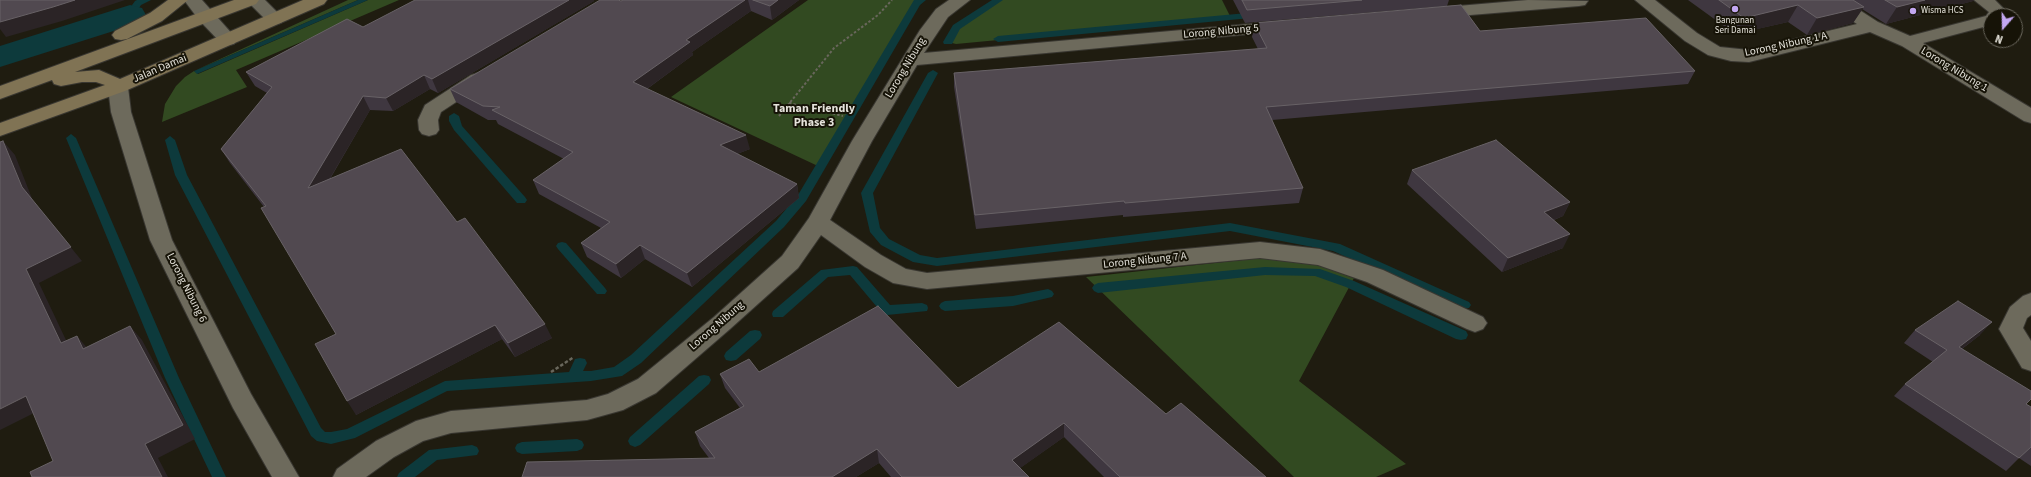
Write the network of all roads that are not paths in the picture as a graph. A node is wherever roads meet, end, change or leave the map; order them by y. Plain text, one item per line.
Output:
1 (179, 0) edge
2 (193, 0) edge
3 (250, 0) edge
4 (255, 0) edge
5 (318, 0) edge
6 (961, 0) edge
7 (1579, 0) edge
8 (1644, 0) edge
9 (1832, 0) edge
10 (1983, 0) edge
11 (1472, 4) edge
12 (1995, 8) edge
13 (1420, 14) edge
14 (205, 16) junction
15 (275, 19) junction
16 (1983, 22) edge
17 (1302, 25) edge
18 (1872, 26) junction
19 (228, 40) junction
20 (1908, 42) junction
21 (911, 60) junction
22 (491, 71) edge
23 (118, 87) junction
24 (6, 91) edge
25 (2031, 117) edge
26 (0, 130) edge
27 (429, 130) dead end
28 (818, 222) junction
29 (2031, 302) edge
30 (1475, 323) dead end
31 (2031, 362) edge
32 (286, 477) edge
33 (346, 477) edge

1 - 24 main road
2 - 14 street
3 - 14 main road
4 - 15 street
5 - 15 main road, Jalan Damai
6 - 21 street, Lorong Nibung
7 - 11 street
8 - 18 street, Lorong Nibung 1 A
9 - 18 street
10 - 12 street
11 - 13 street
14 - 19 street
14 - 24 main road
15 - 19 main road, Jalan Damai
16 - 20 street, Lorong Nibung 1
17 - 21 street, Lorong Nibung 5
18 - 20 street
19 - 23 main road, Jalan Damai
20 - 25 street, Lorong Nibung 1
21 - 28 street, Lorong Nibung
22 - 27 street
23 - 24 main road
23 - 26 main road, Jalan Damai
23 - 32 street, Lorong Nibung 6
28 - 30 street, Lorong Nibung 7 A
28 - 33 street, Lorong Nibung
29 - 31 street

